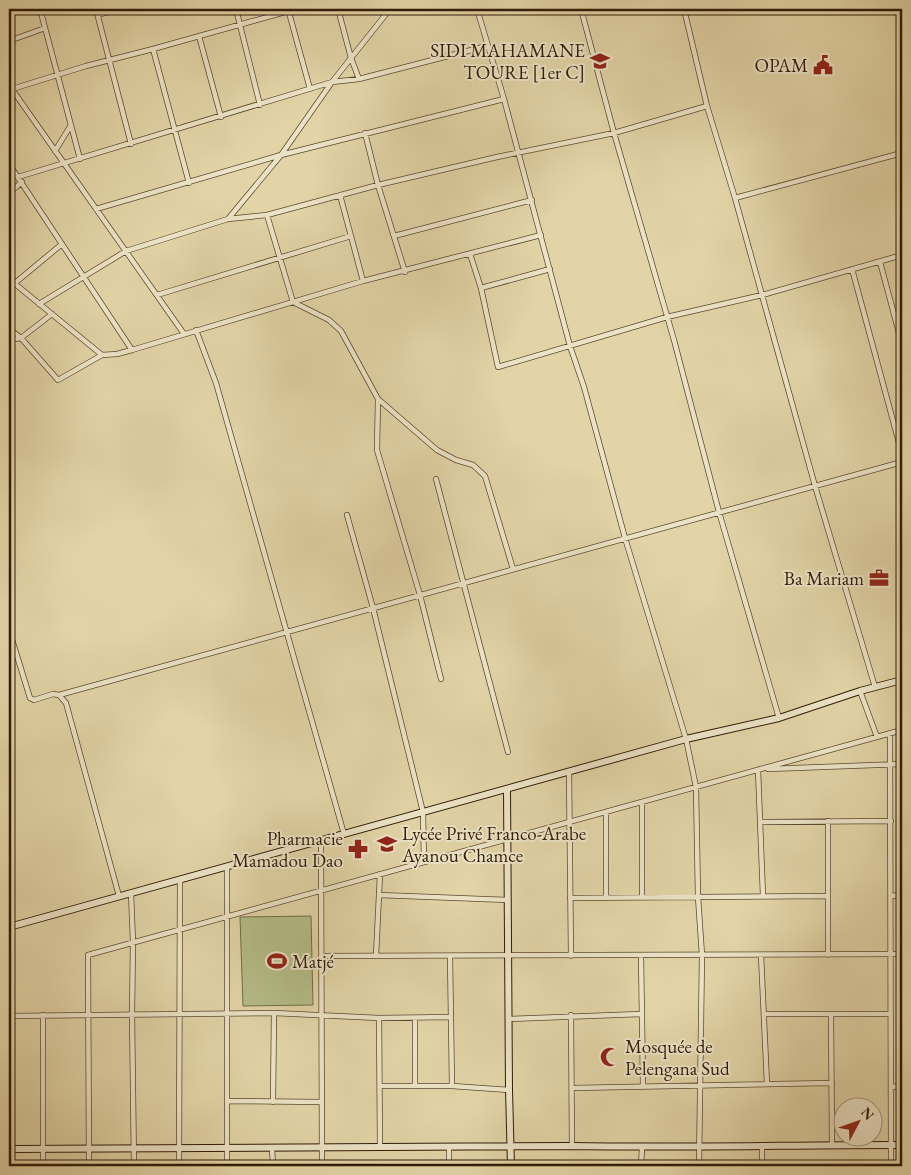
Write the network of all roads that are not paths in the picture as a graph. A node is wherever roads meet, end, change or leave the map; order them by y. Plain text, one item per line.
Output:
1 (40, 9) edge
2 (96, 9) edge
3 (118, 9) edge
4 (236, 9) edge
5 (296, 9) edge
6 (338, 9) edge
7 (390, 9) edge
8 (477, 9) edge
9 (581, 9) edge
10 (685, 9) edge
11 (288, 10) edge
12 (98, 15) junction
13 (240, 25) junction
14 (45, 28) junction
15 (200, 36) junction
16 (9, 41) edge
17 (487, 46) junction
18 (153, 49) junction
19 (351, 58) junction
20 (110, 60) junction
21 (58, 75) junction
22 (359, 79) junction
23 (332, 82) junction
24 (10, 88) edge
25 (310, 89) junction
26 (504, 99) junction
27 (260, 105) junction
28 (707, 106) junction
29 (221, 117) junction
30 (71, 125) junction
31 (175, 130) junction
32 (365, 133) junction
33 (614, 133) junction
34 (131, 144) junction
35 (55, 151) junction
36 (519, 153) junction
37 (902, 153) edge
38 (281, 155) junction
39 (80, 159) junction
40 (9, 164) edge
41 (64, 164) junction
42 (18, 177) junction
43 (22, 182) junction
44 (189, 183) junction
45 (378, 185) junction
46 (9, 193) edge
47 (340, 195) junction
48 (736, 198) junction
49 (532, 200) junction
50 (96, 209) junction
51 (267, 215) junction
52 (228, 219) junction
53 (541, 235) junction
54 (351, 236) junction
55 (394, 236) junction
56 (62, 244) junction
57 (126, 251) junction
58 (470, 254) junction
59 (902, 255) edge
60 (280, 258) junction
61 (880, 262) junction
62 (550, 269) junction
63 (852, 269) junction
64 (405, 272) junction
65 (83, 276) junction
66 (9, 278) edge
67 (362, 282) junction
68 (14, 283) junction
69 (481, 288) junction
70 (157, 295) junction
71 (762, 295) junction
72 (293, 302) junction
73 (40, 304) junction
74 (52, 314) junction
75 (667, 317) junction
76 (9, 329) edge
77 (196, 330) junction
78 (184, 334) junction
79 (21, 338) junction
80 (9, 340) edge
81 (902, 344) edge
82 (570, 346) junction
83 (132, 350) junction
84 (102, 355) junction
85 (378, 398) junction
86 (902, 454) edge
87 (902, 462) edge
88 (436, 480) dead end
89 (815, 486) junction
90 (719, 512) junction
91 (347, 515) dead end
92 (625, 538) junction
93 (513, 569) junction
94 (464, 583) junction
95 (420, 595) junction
96 (373, 608) junction
97 (9, 630) edge
98 (287, 632) junction
99 (441, 678) dead end
100 (902, 680) edge
101 (875, 687) junction
102 (860, 691) junction
103 (59, 695) junction
104 (779, 718) junction
105 (902, 730) edge
106 (890, 733) junction
107 (878, 737) junction
108 (686, 740) junction
109 (508, 752) dead end
110 (891, 764) junction
111 (902, 764) edge
112 (758, 770) junction
113 (569, 772) junction
114 (696, 787) junction
115 (507, 789) junction
116 (642, 802) junction
117 (423, 812) junction
118 (606, 812) junction
119 (570, 821) junction
120 (828, 821) junction
121 (760, 822) junction
122 (891, 822) junction
123 (344, 834) junction
124 (508, 839) junction
125 (321, 840) junction
126 (424, 861) junction
127 (227, 866) junction
128 (380, 874) junction
129 (180, 879) junction
130 (320, 891) junction
131 (131, 893) junction
132 (378, 895) junction
133 (902, 895) edge
134 (119, 896) junction
135 (763, 896) junction
136 (828, 896) junction
137 (891, 896) junction
138 (642, 897) junction
139 (698, 897) junction
140 (570, 898) junction
141 (606, 898) junction
142 (508, 900) junction
143 (226, 917) junction
144 (9, 927) edge
145 (179, 930) junction
146 (133, 942) junction
147 (891, 954) junction
148 (902, 954) edge
149 (641, 955) junction
150 (702, 955) junction
151 (761, 955) junction
152 (828, 955) junction
153 (321, 956) junction
154 (376, 956) junction
155 (450, 956) junction
156 (509, 956) junction
157 (571, 956) junction
158 (226, 1013) junction
159 (274, 1013) junction
160 (88, 1014) junction
161 (132, 1014) junction
162 (179, 1014) junction
163 (641, 1014) junction
164 (764, 1014) junction
165 (831, 1014) junction
166 (890, 1014) junction
167 (43, 1015) junction
168 (320, 1015) junction
169 (571, 1015) junction
170 (9, 1016) edge
171 (379, 1018) junction
172 (415, 1018) junction
173 (450, 1018) junction
174 (509, 1019) junction
175 (832, 1083) junction
176 (768, 1084) junction
177 (701, 1085) junction
178 (380, 1086) junction
179 (415, 1086) junction
180 (452, 1086) junction
181 (643, 1086) junction
182 (891, 1086) junction
183 (902, 1086) edge
184 (572, 1088) junction
185 (509, 1090) junction
186 (226, 1101) junction
187 (273, 1102) junction
188 (321, 1102) junction
189 (832, 1145) junction
190 (891, 1145) junction
191 (902, 1145) edge
192 (572, 1146) junction
193 (699, 1146) junction
194 (762, 1146) junction
195 (380, 1147) junction
196 (449, 1147) junction
197 (179, 1148) junction
198 (226, 1148) junction
199 (272, 1148) junction
200 (322, 1148) junction
201 (511, 1148) junction
202 (642, 1148) junction
203 (9, 1149) edge
204 (44, 1149) junction
205 (89, 1149) junction
206 (134, 1149) junction
207 (43, 1166) edge
208 (89, 1166) edge
209 (134, 1166) edge
210 (179, 1166) edge
211 (226, 1166) edge
212 (273, 1166) edge
213 (322, 1166) edge
214 (449, 1166) edge
215 (511, 1166) edge
216 (641, 1166) edge
217 (699, 1166) edge
218 (762, 1166) edge
219 (891, 1166) edge

1 - 14 street
2 - 12 street
3 - 12 street
4 - 13 street
5 - 11 street
6 - 19 street
7 - 19 street
8 - 17 street
9 - 33 street
10 - 28 street
11 - 13 street
11 - 25 street
12 - 20 street
13 - 15 street
13 - 27 street
14 - 16 street
14 - 21 street
15 - 18 street
15 - 29 street
17 - 22 street
17 - 26 street
18 - 20 street
18 - 31 street
19 - 22 street
19 - 23 street
20 - 21 street
20 - 34 street
21 - 24 street
21 - 30 street
22 - 23 street
23 - 25 street
23 - 38 street
24 - 35 street
25 - 27 street
26 - 32 street
26 - 36 street
27 - 29 street
28 - 33 street
28 - 48 street
29 - 31 street
30 - 35 street
30 - 39 street
31 - 34 street
31 - 44 street
32 - 38 street
32 - 45 street
33 - 36 street
33 - 75 street
34 - 39 street
35 - 41 street
36 - 45 street
36 - 49 street
37 - 48 street
38 - 44 street
38 - 52 street
39 - 41 street
40 - 42 street
41 - 42 street
41 - 50 street
42 - 43 street
43 - 46 street
43 - 56 street
44 - 50 street
45 - 47 street
45 - 55 street
47 - 51 street
47 - 54 street
48 - 71 street
49 - 53 street
49 - 55 street
50 - 57 street
51 - 52 street
51 - 60 street
52 - 57 street
53 - 58 street
53 - 62 street
54 - 60 street
54 - 67 street
55 - 64 street
56 - 65 street
56 - 68 street
57 - 65 street
57 - 70 street
58 - 64 street
58 - 69 street
59 - 61 street
60 - 70 street
60 - 72 street
61 - 63 street
61 - 81 street
62 - 69 street
62 - 82 street
63 - 71 street
63 - 86 street
64 - 67 street
65 - 73 street
65 - 83 street
66 - 68 street
67 - 72 street
68 - 73 street
69 - 82 street
70 - 78 street
71 - 75 street
71 - 89 street
72 - 77 street
72 - 85 street
73 - 74 street
74 - 79 street
74 - 84 street
75 - 82 street
75 - 90 street
76 - 79 street
77 - 78 street
77 - 98 street
78 - 83 street
79 - 80 street
79 - 84 street
82 - 92 street
83 - 84 street
85 - 93 street
85 - 95 street
87 - 89 street
88 - 94 street
89 - 90 street
89 - 101 street
90 - 92 street
90 - 104 street
91 - 96 street
92 - 93 street
92 - 108 street
93 - 94 street
94 - 95 street
94 - 109 street
95 - 96 street
95 - 99 street
96 - 98 street
96 - 117 street
97 - 103 street
98 - 103 street
98 - 123 street
100 - 101 street
101 - 102 street
102 - 104 street
102 - 107 street
103 - 134 street
104 - 108 street
105 - 106 street
106 - 107 street
106 - 110 street
107 - 112 street
108 - 113 street
108 - 114 street
110 - 111 street
110 - 112 street
110 - 122 street
112 - 114 street
112 - 121 street
113 - 115 street
113 - 119 street
114 - 116 street
114 - 139 street
115 - 117 street
115 - 124 street
116 - 118 street
116 - 138 street
117 - 123 street
117 - 126 street
118 - 119 street
118 - 141 street
119 - 124 street
119 - 140 street
120 - 121 street
120 - 122 street
120 - 136 street
121 - 135 street
122 - 137 street
123 - 125 street
124 - 126 street
124 - 142 street
125 - 127 street
125 - 130 street
126 - 128 street
127 - 129 street
127 - 143 street
128 - 130 street
128 - 132 street
129 - 131 street
129 - 145 street
130 - 143 street
130 - 153 street
131 - 134 street
131 - 146 street
132 - 142 street
132 - 154 street
133 - 137 street
134 - 144 street
135 - 136 street
135 - 139 street
136 - 152 street
137 - 147 street
138 - 139 street
138 - 141 street
139 - 150 street
140 - 141 street
140 - 157 street
142 - 156 street
143 - 145 street
143 - 158 street
145 - 146 street
145 - 162 street
146 - 160 street
146 - 161 street
147 - 148 street
147 - 152 street
147 - 166 street
149 - 150 street
149 - 157 street
149 - 163 street
150 - 151 street
150 - 177 street
151 - 152 street
151 - 164 street
153 - 154 street
153 - 168 street
154 - 155 street
155 - 156 street
155 - 173 street
156 - 157 street
156 - 174 street
158 - 159 street
158 - 162 street
158 - 186 street
159 - 168 street
159 - 187 street
160 - 161 street
160 - 167 street
160 - 205 street
161 - 162 street
161 - 206 street
162 - 197 street
163 - 169 street
163 - 181 street
164 - 165 street
164 - 176 street
165 - 166 street
165 - 175 street
166 - 182 street
167 - 170 street
167 - 204 street
168 - 171 street
168 - 188 street
169 - 174 street
169 - 184 street
171 - 172 street
171 - 178 street
172 - 173 street
172 - 179 street
173 - 180 street
174 - 185 street
175 - 176 street
175 - 189 street
176 - 177 street
177 - 181 street
177 - 193 street
178 - 179 street
178 - 195 street
179 - 180 street
180 - 185 street
181 - 184 street
182 - 183 street
182 - 190 street
184 - 192 street
185 - 201 street
186 - 187 street
186 - 198 street
187 - 188 street
188 - 200 street
189 - 190 street
189 - 194 street
190 - 191 street
190 - 219 street
192 - 201 street
192 - 202 street
193 - 194 street
193 - 202 street
193 - 217 street
194 - 218 street
195 - 196 street
195 - 200 street
196 - 201 street
196 - 214 street
197 - 198 street
197 - 206 street
197 - 210 street
198 - 199 street
198 - 211 street
199 - 200 street
199 - 212 street
200 - 213 street
201 - 215 street
202 - 216 street
203 - 204 street
204 - 205 street
204 - 207 street
205 - 206 street
205 - 208 street
206 - 209 street

